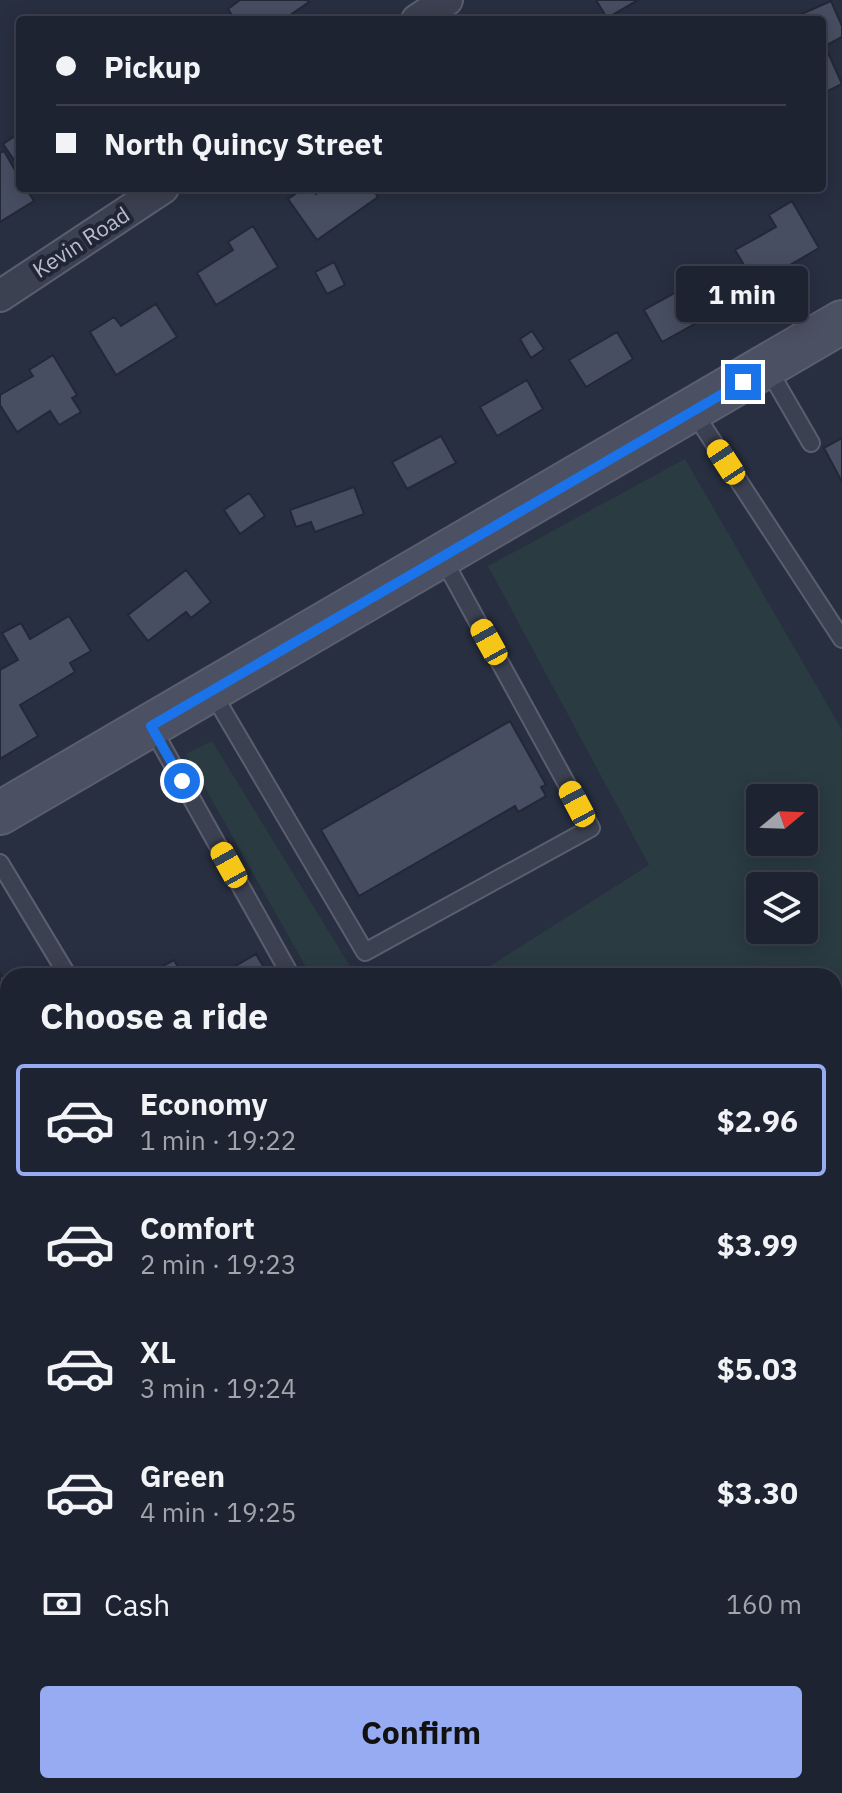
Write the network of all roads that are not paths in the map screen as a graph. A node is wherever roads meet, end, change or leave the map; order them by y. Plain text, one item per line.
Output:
1 (447, 0) edge
2 (423, 16) edge
3 (157, 192) edge
4 (0, 296) edge
5 (842, 322) edge
6 (767, 367) junction
7 (693, 411) junction
8 (811, 443) dead end
9 (442, 557) junction
10 (842, 639) edge
11 (211, 691) junction
12 (151, 726) junction
13 (0, 813) edge
14 (0, 863) edge
15 (6, 887) edge
16 (62, 968) edge
17 (287, 968) edge

1 - 2 street
3 - 4 street, Kevin Road
5 - 6 main road
6 - 7 main road
6 - 8 lane
7 - 9 main road
7 - 10 lane
9 - 11 main road
9 - 11 lane
11 - 12 main road
12 - 13 main road
12 - 17 lane
14 - 15 lane
15 - 16 lane

